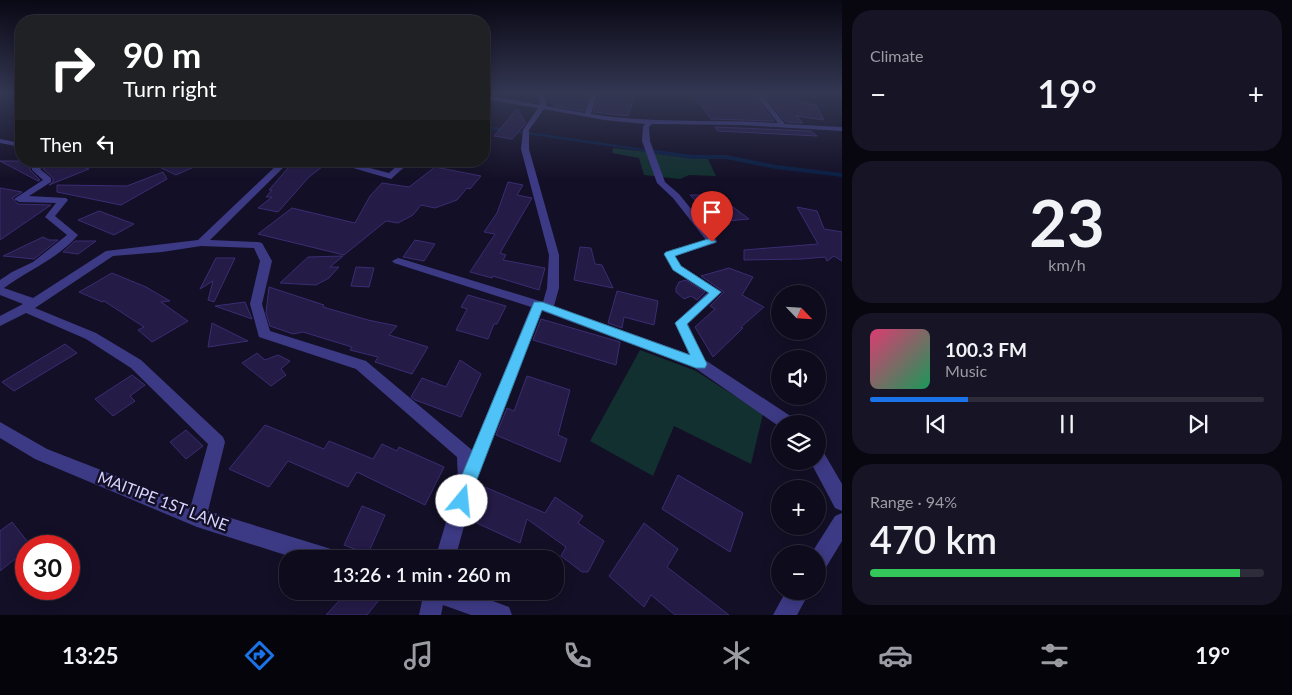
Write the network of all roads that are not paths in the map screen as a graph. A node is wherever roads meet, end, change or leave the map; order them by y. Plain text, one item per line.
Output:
1 (650, 122) edge
2 (531, 123) edge
3 (681, 123) edge
4 (783, 125) joint
5 (842, 129) edge
6 (0, 141) edge
7 (15, 144) edge
8 (37, 167) edge
9 (279, 167) edge
10 (361, 167) edge
11 (401, 167) edge
12 (201, 243) junction
13 (398, 262) dead end
14 (0, 286) edge
15 (0, 291) edge
16 (29, 306) junction
17 (542, 306) junction
18 (0, 322) edge
19 (700, 364) junction
20 (776, 415) edge
21 (0, 429) edge
22 (824, 470) edge
23 (467, 482) junction
24 (842, 502) edge
25 (197, 516) junction
26 (842, 523) edge
27 (826, 549) edge
28 (303, 550) edge
29 (448, 550) edge
30 (434, 600) edge
31 (460, 600) edge
32 (793, 600) edge
33 (430, 615) edge
34 (501, 615) edge
35 (784, 615) edge

1 - 19 street
2 - 17 street
3 - 4 street
4 - 5 street
6 - 7 street
8 - 14 street
9 - 12 street
10 - 11 street
12 - 16 street
12 - 23 street
13 - 17 street
15 - 16 street
16 - 18 street
16 - 25 street
17 - 19 street
17 - 23 street
19 - 20 street
21 - 25 street, MAITIPE 1ST LANE
22 - 24 street
23 - 29 street
25 - 28 street, MAITIPE 1ST LANE
26 - 27 street
30 - 33 street
31 - 34 street
32 - 35 street

